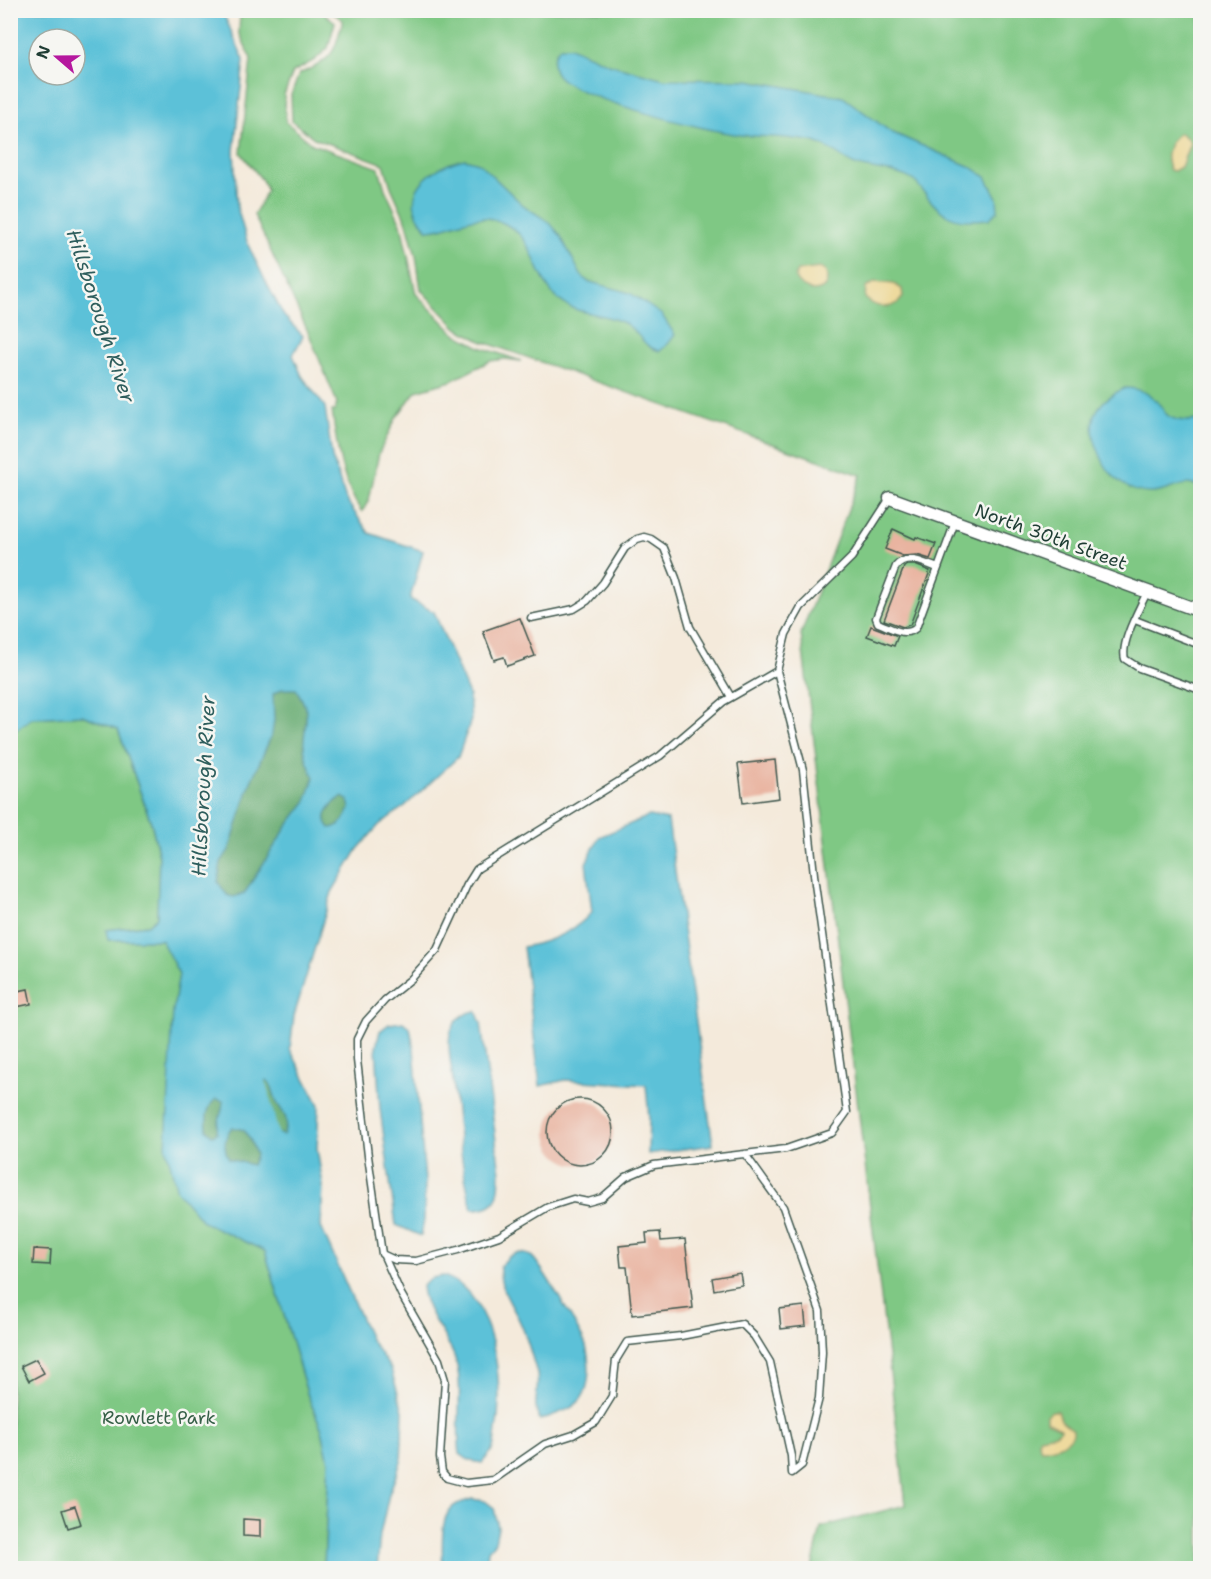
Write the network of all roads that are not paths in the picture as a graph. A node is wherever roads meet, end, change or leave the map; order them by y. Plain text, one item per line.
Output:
1 (890, 498) joint
2 (955, 521) junction
3 (938, 568) junction
4 (1147, 591) junction
5 (1200, 611) edge
6 (531, 618) dead end
7 (1135, 620) junction
8 (1200, 645) edge
9 (777, 671) junction
10 (1200, 690) edge
11 (731, 697) junction
12 (745, 1154) junction
13 (382, 1254) junction

1 - 2 street, North 30th Street
1 - 9 lane
2 - 3 lane
2 - 4 street, North 30th Street
3 - 3 lane
4 - 5 street, North 30th Street
4 - 7 lane
6 - 11 lane
7 - 8 lane
7 - 10 lane
9 - 11 lane
9 - 12 lane
11 - 13 lane
12 - 13 lane
12 - 13 lane

